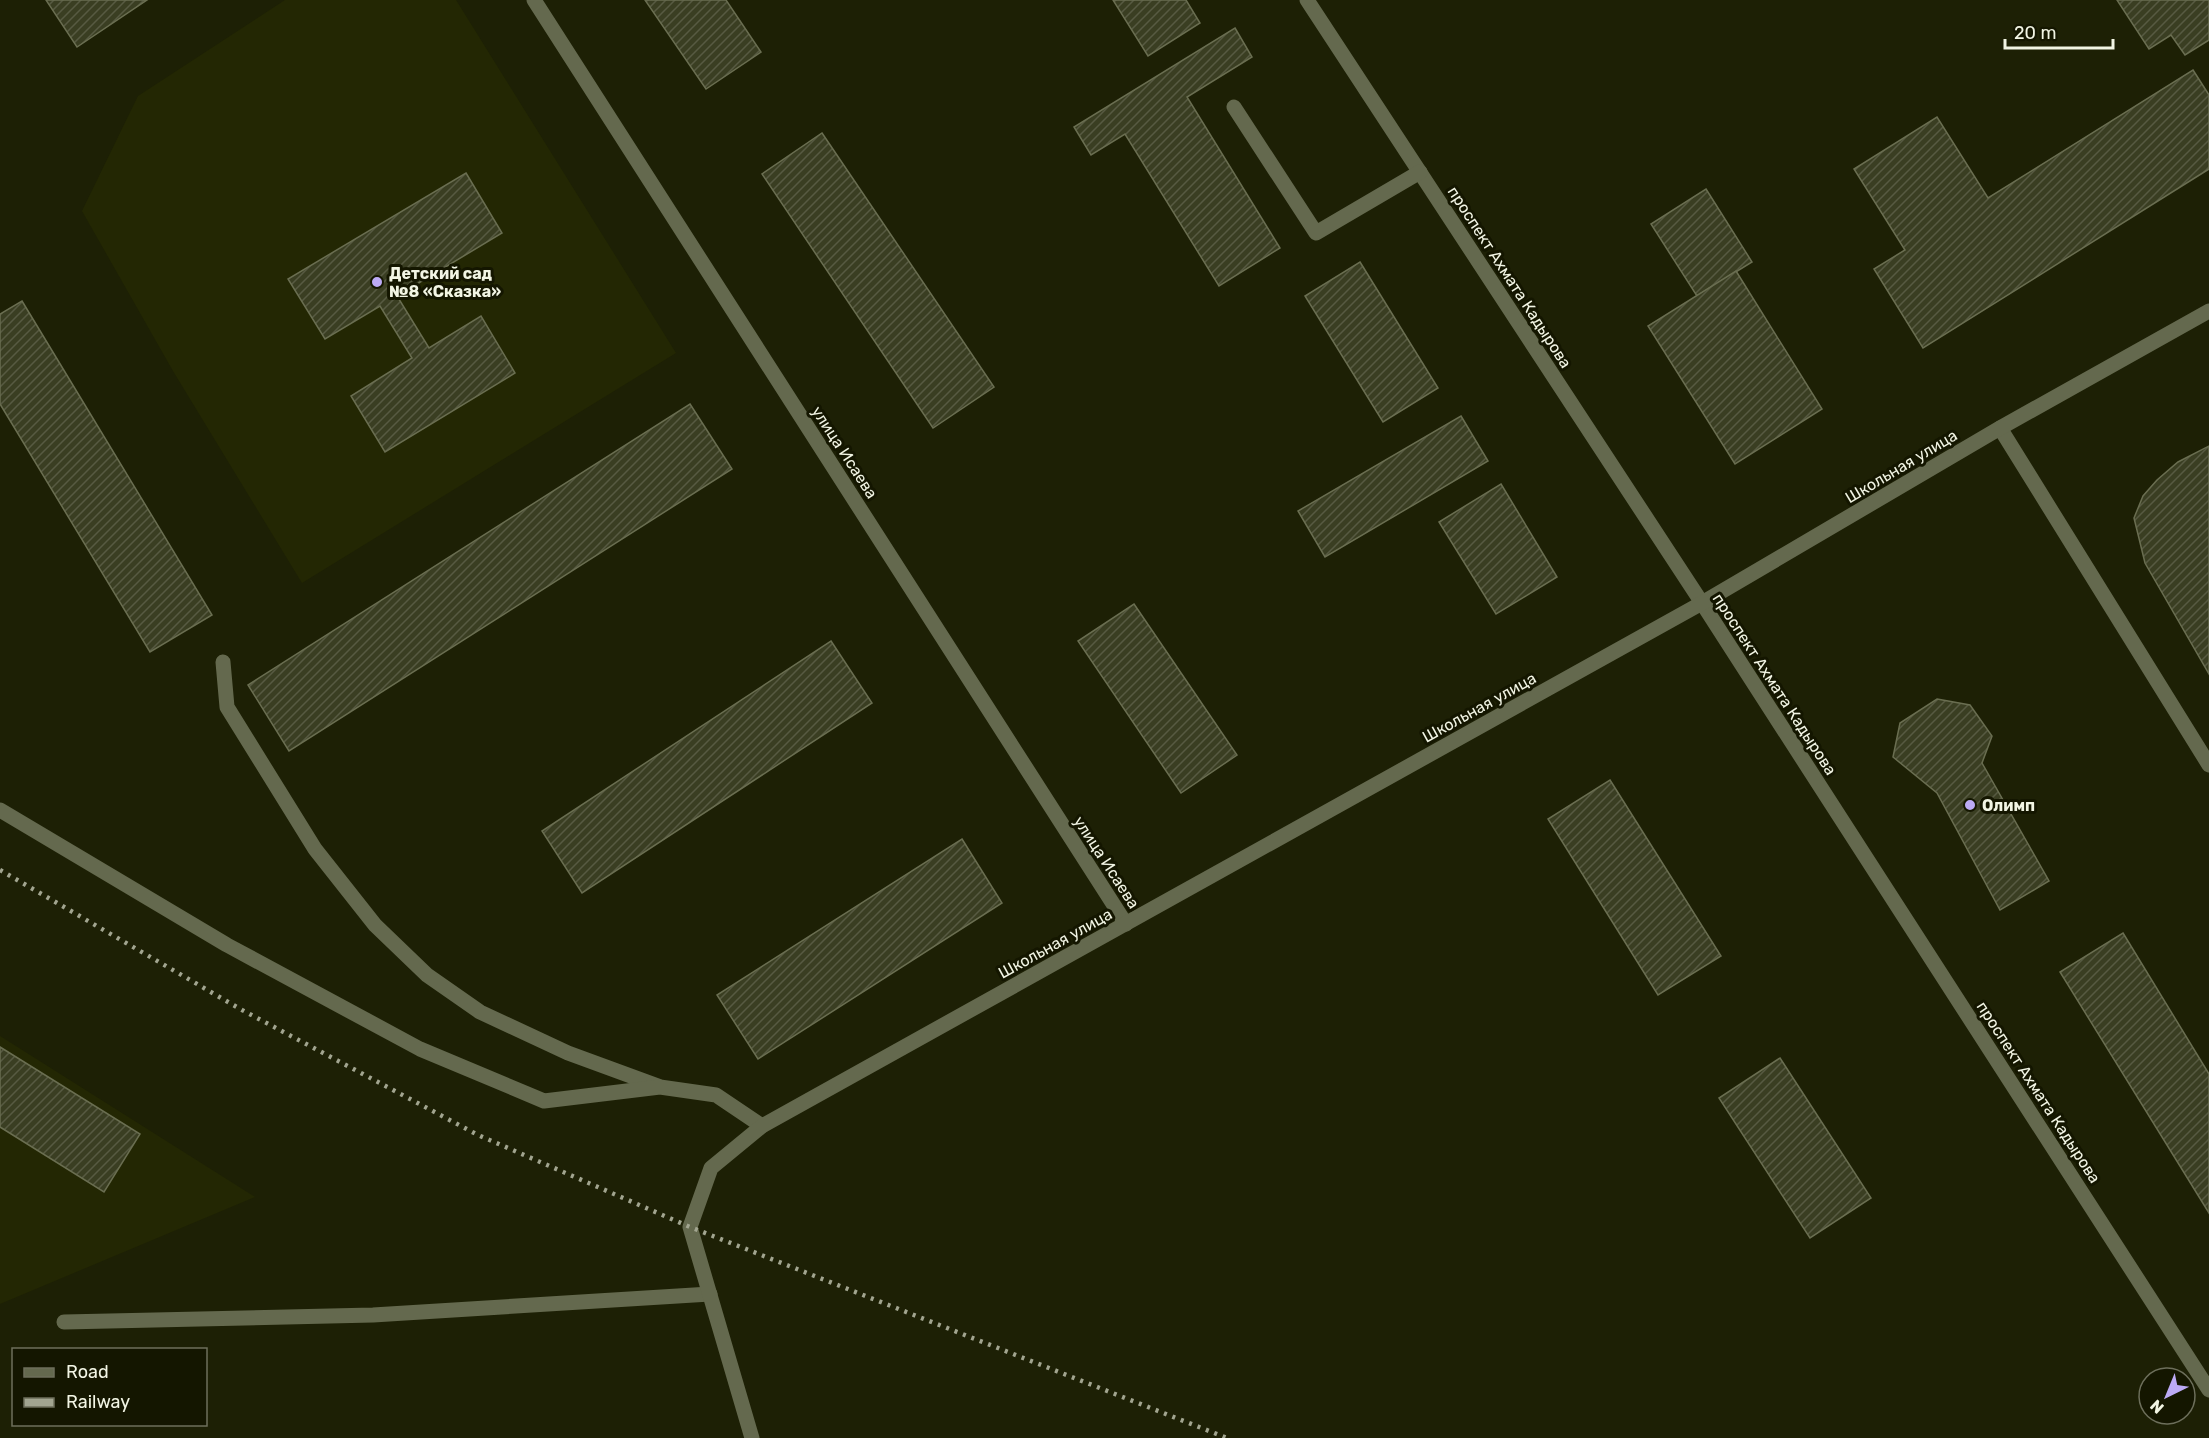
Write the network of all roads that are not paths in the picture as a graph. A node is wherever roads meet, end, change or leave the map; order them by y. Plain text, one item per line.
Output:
1 (534, 0) edge
2 (1307, 0) edge
3 (1234, 107) dead end
4 (1420, 172) junction
5 (2209, 311) edge
6 (2000, 428) junction
7 (1702, 603) junction
8 (222, 662) dead end
9 (2209, 765) edge
10 (0, 810) edge
11 (1126, 924) junction
12 (660, 1087) junction
13 (762, 1126) junction
14 (710, 1294) junction
15 (64, 1322) dead end
16 (2209, 1390) edge
17 (752, 1438) edge

1 - 11 street, улица Исаева
2 - 4 street, проспект Ахмата Кадырова
3 - 4 street
4 - 7 street, проспект Ахмата Кадырова
5 - 6 street, Школьная улица
6 - 7 street, Школьная улица
6 - 9 street
7 - 11 street, Школьная улица
7 - 16 street, проспект Ахмата Кадырова
8 - 12 street
10 - 12 street
11 - 13 street, Школьная улица
12 - 13 street
13 - 14 street, Школьная улица
14 - 15 street
14 - 17 street, Школьная улица

